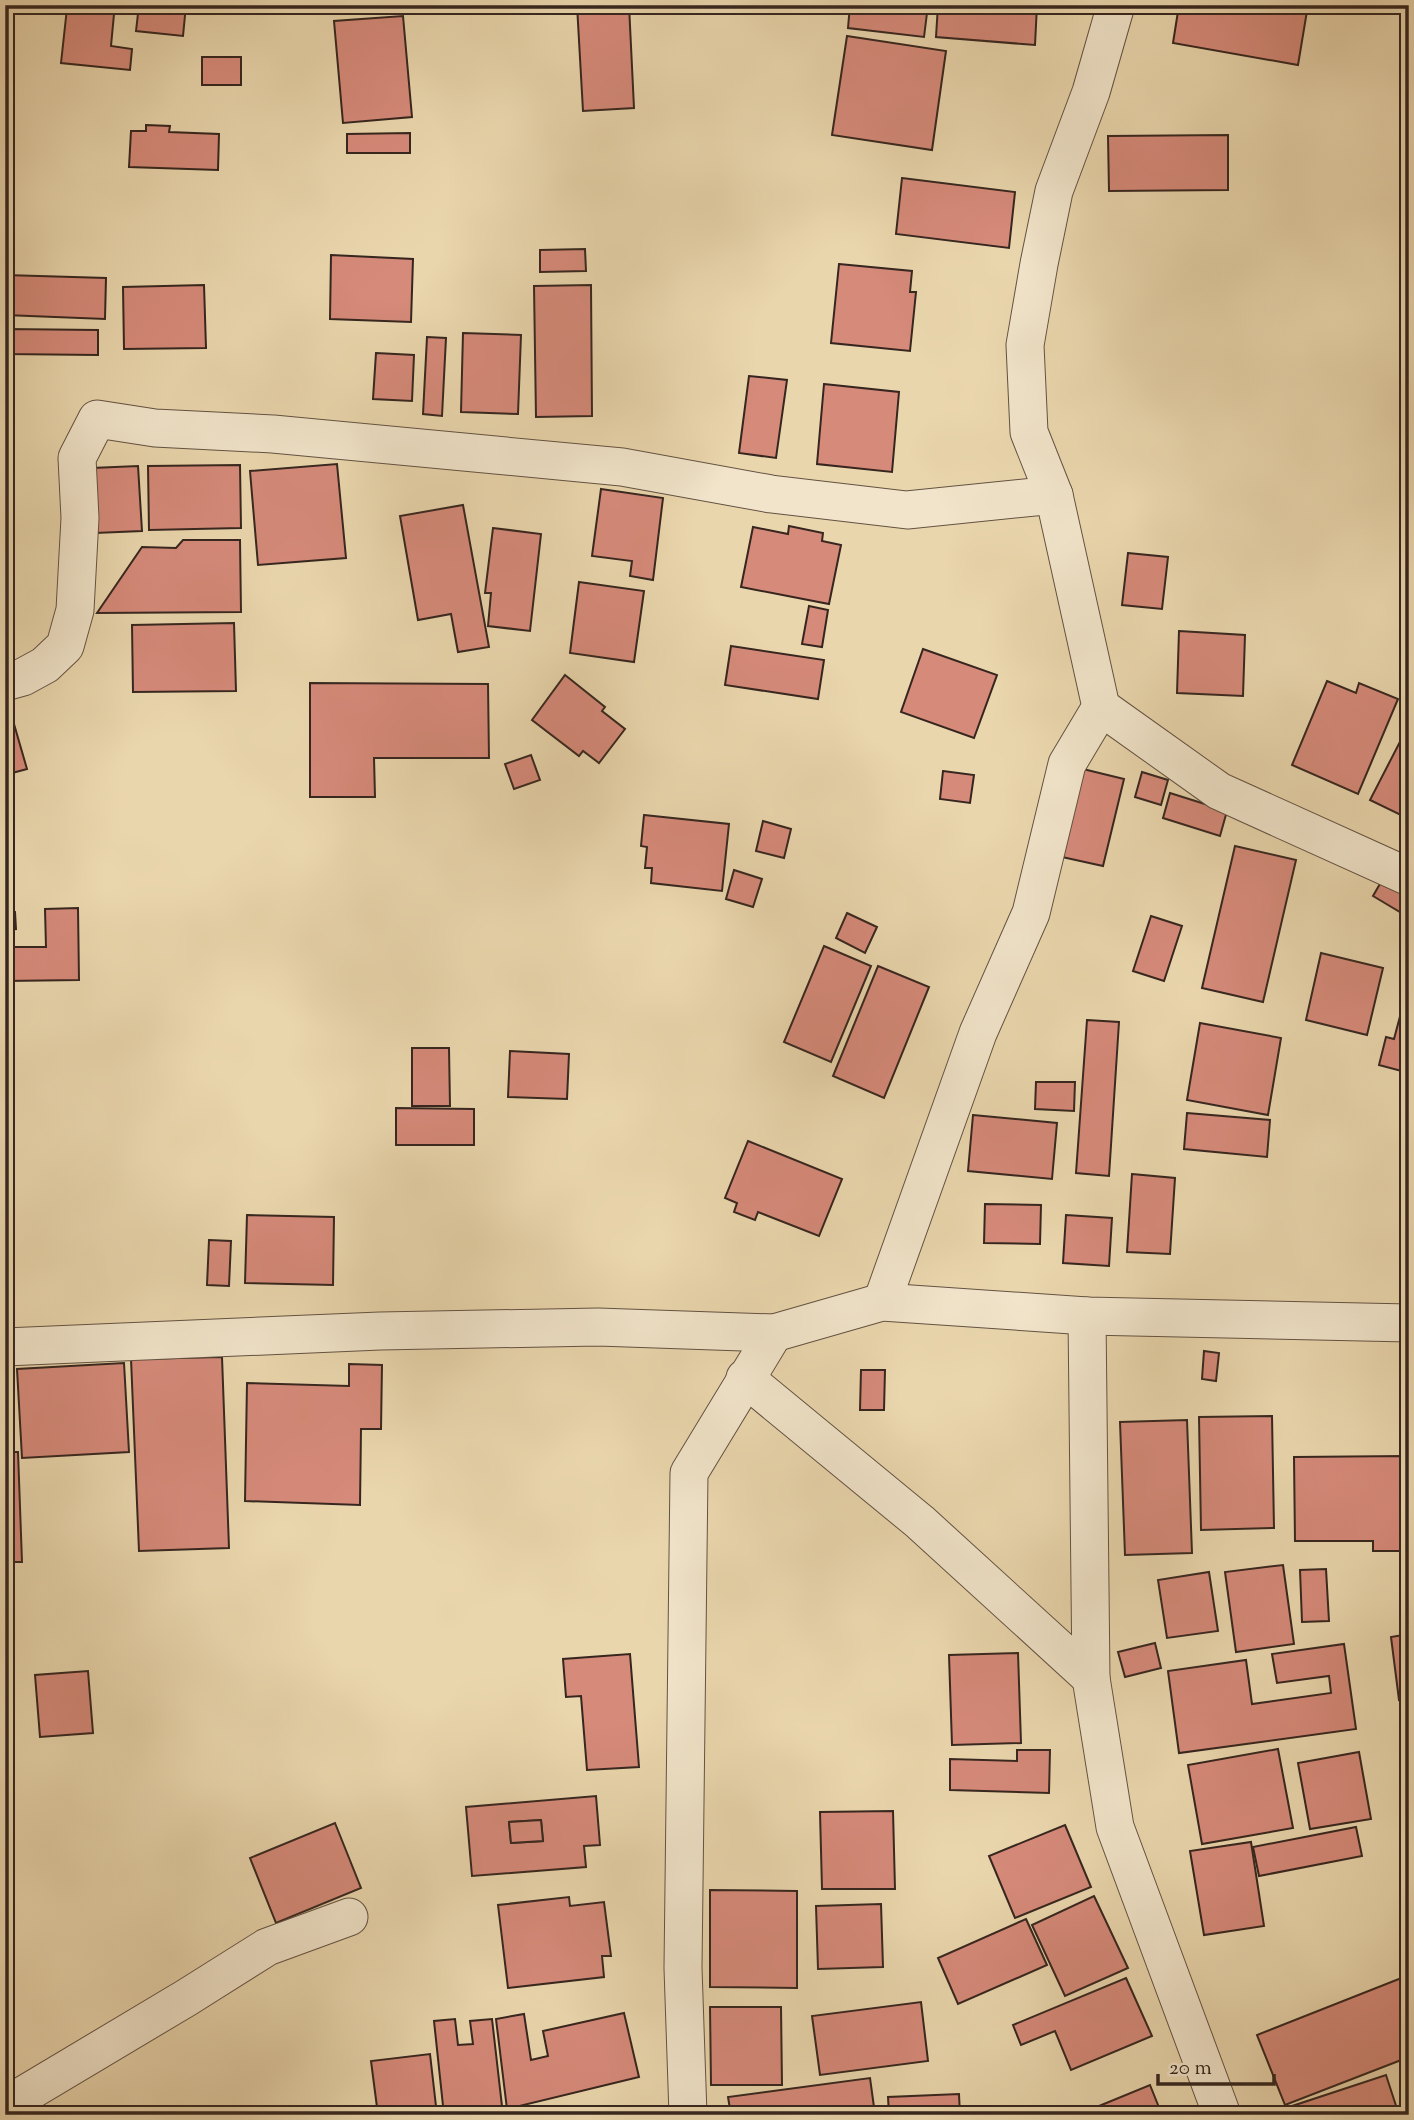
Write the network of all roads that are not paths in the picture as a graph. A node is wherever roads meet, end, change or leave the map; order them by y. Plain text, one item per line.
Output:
1 (1116, 5) edge
2 (1054, 495) junction
3 (5, 682) edge
4 (1101, 707) junction
5 (1409, 877) edge
6 (882, 1302) junction
7 (1087, 1316) junction
8 (1409, 1323) edge
9 (774, 1333) junction
10 (5, 1348) edge
11 (745, 1378) junction
12 (1091, 1678) junction
13 (349, 1917) dead end
14 (5, 2106) edge
15 (688, 2115) edge
16 (1222, 2115) edge

1 - 2 street
2 - 3 street
2 - 4 street
4 - 5 street
4 - 6 street
6 - 7 street
6 - 9 street
7 - 8 street
7 - 12 street
9 - 10 street
9 - 11 street
11 - 12 street
11 - 15 street
12 - 16 street
13 - 14 street

